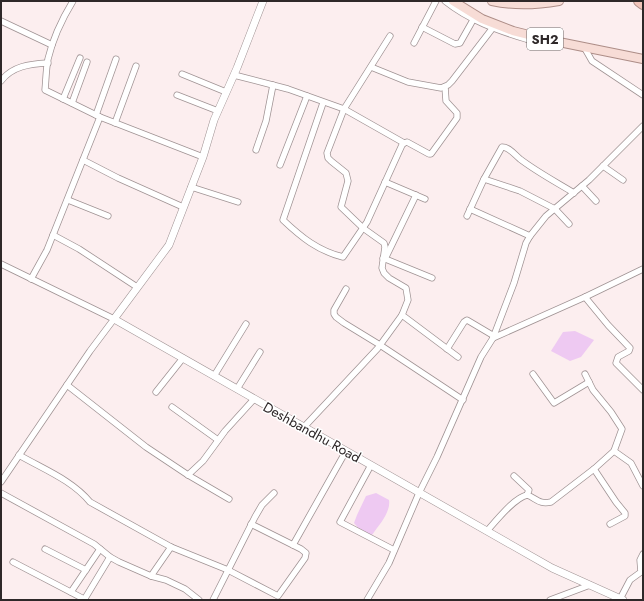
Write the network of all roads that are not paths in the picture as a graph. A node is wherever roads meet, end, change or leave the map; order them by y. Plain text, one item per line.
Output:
1 (73, 1) edge
2 (263, 1) edge
3 (436, 1) edge
4 (445, 1) edge
5 (453, 1) edge
6 (492, 1) edge
7 (559, 1) edge
8 (639, 1) edge
9 (643, 4) edge
10 (473, 20) junction
11 (1, 21) edge
12 (493, 26) junction
13 (422, 27) junction
14 (390, 36) dead end
15 (414, 43) dead end
16 (52, 45) junction
17 (584, 47) junction
18 (80, 58) dead end
19 (116, 59) dead end
20 (643, 59) edge
21 (87, 62) dead end
22 (48, 63) junction
23 (136, 66) dead end
24 (371, 67) junction
25 (182, 74) dead end
26 (234, 76) junction
27 (1, 81) edge
28 (273, 85) junction
29 (445, 87) junction
30 (226, 92) junction
31 (643, 94) edge
32 (177, 95) dead end
33 (307, 96) junction
34 (63, 99) junction
35 (72, 103) junction
36 (324, 103) junction
37 (344, 110) junction
38 (218, 111) junction
39 (98, 116) junction
40 (115, 123) junction
41 (643, 126) edge
42 (404, 143) junction
43 (256, 150) dead end
44 (203, 157) junction
45 (84, 160) junction
46 (280, 165) dead end
47 (603, 166) junction
48 (484, 178) junction
49 (623, 180) dead end
50 (385, 182) junction
51 (582, 186) junction
52 (191, 187) junction
53 (574, 192) junction
54 (416, 195) junction
55 (425, 199) dead end
56 (68, 200) junction
57 (596, 201) dead end
58 (238, 202) dead end
59 (183, 207) junction
60 (470, 209) junction
61 (555, 209) junction
62 (108, 216) dead end
63 (467, 216) dead end
64 (569, 224) dead end
65 (362, 228) junction
66 (54, 235) junction
67 (530, 236) junction
68 (384, 258) junction
69 (1, 264) edge
70 (643, 269) edge
71 (432, 278) dead end
72 (31, 279) junction
73 (137, 287) junction
74 (346, 289) dead end
75 (585, 297) junction
76 (402, 315) junction
77 (114, 319) junction
78 (246, 324) dead end
79 (493, 337) junction
80 (380, 345) junction
81 (447, 349) junction
82 (260, 352) dead end
83 (458, 357) dead end
84 (183, 358) junction
85 (533, 374) dead end
86 (585, 374) dead end
87 (214, 376) junction
88 (589, 382) junction
89 (67, 385) junction
90 (237, 388) junction
91 (643, 390) edge
92 (156, 392) dead end
93 (254, 399) junction
94 (463, 400) junction
95 (172, 407) dead end
96 (304, 428) junction
97 (218, 440) junction
98 (346, 451) junction
99 (614, 451) junction
100 (18, 455) junction
101 (371, 465) junction
102 (594, 468) junction
103 (188, 475) junction
104 (514, 476) dead end
105 (1, 482) edge
106 (643, 486) edge
107 (1, 493) edge
108 (274, 493) dead end
109 (419, 493) junction
110 (527, 495) junction
111 (229, 499) dead end
112 (251, 524) junction
113 (610, 524) dead end
114 (487, 531) junction
115 (293, 545) junction
116 (171, 547) junction
117 (46, 549) dead end
118 (100, 549) junction
119 (394, 550) junction
120 (643, 554) edge
121 (110, 557) junction
122 (13, 562) dead end
123 (86, 570) junction
124 (228, 570) junction
125 (151, 576) junction
126 (590, 585) junction
127 (71, 592) junction
128 (277, 598) edge
129 (621, 599) edge
130 (84, 600) edge
131 (200, 600) edge
132 (213, 600) edge
133 (367, 600) edge
134 (550, 600) edge

1 - 16 street
2 - 26 street
3 - 13 street
4 - 10 street
5 - 12 main road, SH2
6 - 7 main road
8 - 9 highway
10 - 12 street
10 - 13 street
11 - 16 street
12 - 17 main road, SH2
12 - 29 street
13 - 15 street
14 - 24 street
16 - 22 street
17 - 20 main road, SH2
17 - 31 street
18 - 34 street
19 - 39 street
21 - 35 street
22 - 27 street
22 - 34 street
23 - 40 street
24 - 29 street
24 - 37 street
25 - 30 street
26 - 28 street
26 - 30 street
28 - 33 street
28 - 43 street
29 - 42 street
30 - 38 street
32 - 38 street
33 - 36 street
33 - 46 street
34 - 35 street
35 - 39 street
36 - 37 street
36 - 65 street
37 - 42 street
37 - 65 street
38 - 44 street
39 - 40 street
39 - 45 street
40 - 44 street
41 - 47 street
42 - 50 street
44 - 52 street
45 - 56 street
45 - 59 street
47 - 49 street
47 - 51 street
48 - 53 street
48 - 60 street
48 - 61 street
50 - 54 street
50 - 65 street
51 - 53 street
51 - 57 street
52 - 58 street
52 - 59 street
53 - 61 street
54 - 55 street
54 - 68 street
56 - 62 street
56 - 66 street
59 - 73 street
60 - 63 street
60 - 67 street
61 - 64 street
61 - 67 street
65 - 68 street
66 - 72 street
66 - 73 street
67 - 79 street
68 - 71 street
68 - 76 street
69 - 72 street, Deshbandhu Road
70 - 75 street
72 - 77 street, Deshbandhu Road
73 - 77 street
74 - 80 street
75 - 79 street
75 - 91 street
76 - 80 street
76 - 81 street
77 - 84 street, Deshbandhu Road
77 - 89 street
78 - 87 street
79 - 81 street
79 - 94 street
80 - 94 street
80 - 96 street
81 - 83 street
82 - 90 street
84 - 87 street, Deshbandhu Road
84 - 92 street
85 - 88 street
86 - 88 street
87 - 90 street, Deshbandhu Road
88 - 99 street
89 - 100 street
89 - 103 street
90 - 93 street, Deshbandhu Road
93 - 96 street, Deshbandhu Road
93 - 97 street
94 - 109 street
95 - 97 street
96 - 98 street, Deshbandhu Road
97 - 103 street
98 - 101 street, Deshbandhu Road
98 - 115 street
99 - 102 street
99 - 106 street
100 - 105 street
100 - 116 street
101 - 109 street, Deshbandhu Road
101 - 119 street
102 - 110 street
102 - 113 street
103 - 111 street
104 - 110 street
107 - 118 street
108 - 112 street
109 - 114 street, Deshbandhu Road
109 - 119 street
110 - 114 street
112 - 115 street
112 - 124 street
114 - 126 street, Deshbandhu Road
115 - 128 street
116 - 124 street
116 - 125 street
117 - 123 street
118 - 121 street
118 - 123 street
119 - 133 street
120 - 129 street
121 - 125 street
121 - 130 street
122 - 127 street
123 - 127 street
124 - 128 street
124 - 132 street
125 - 131 street
126 - 129 street, Deshbandhu Road
126 - 134 street
127 - 130 street

